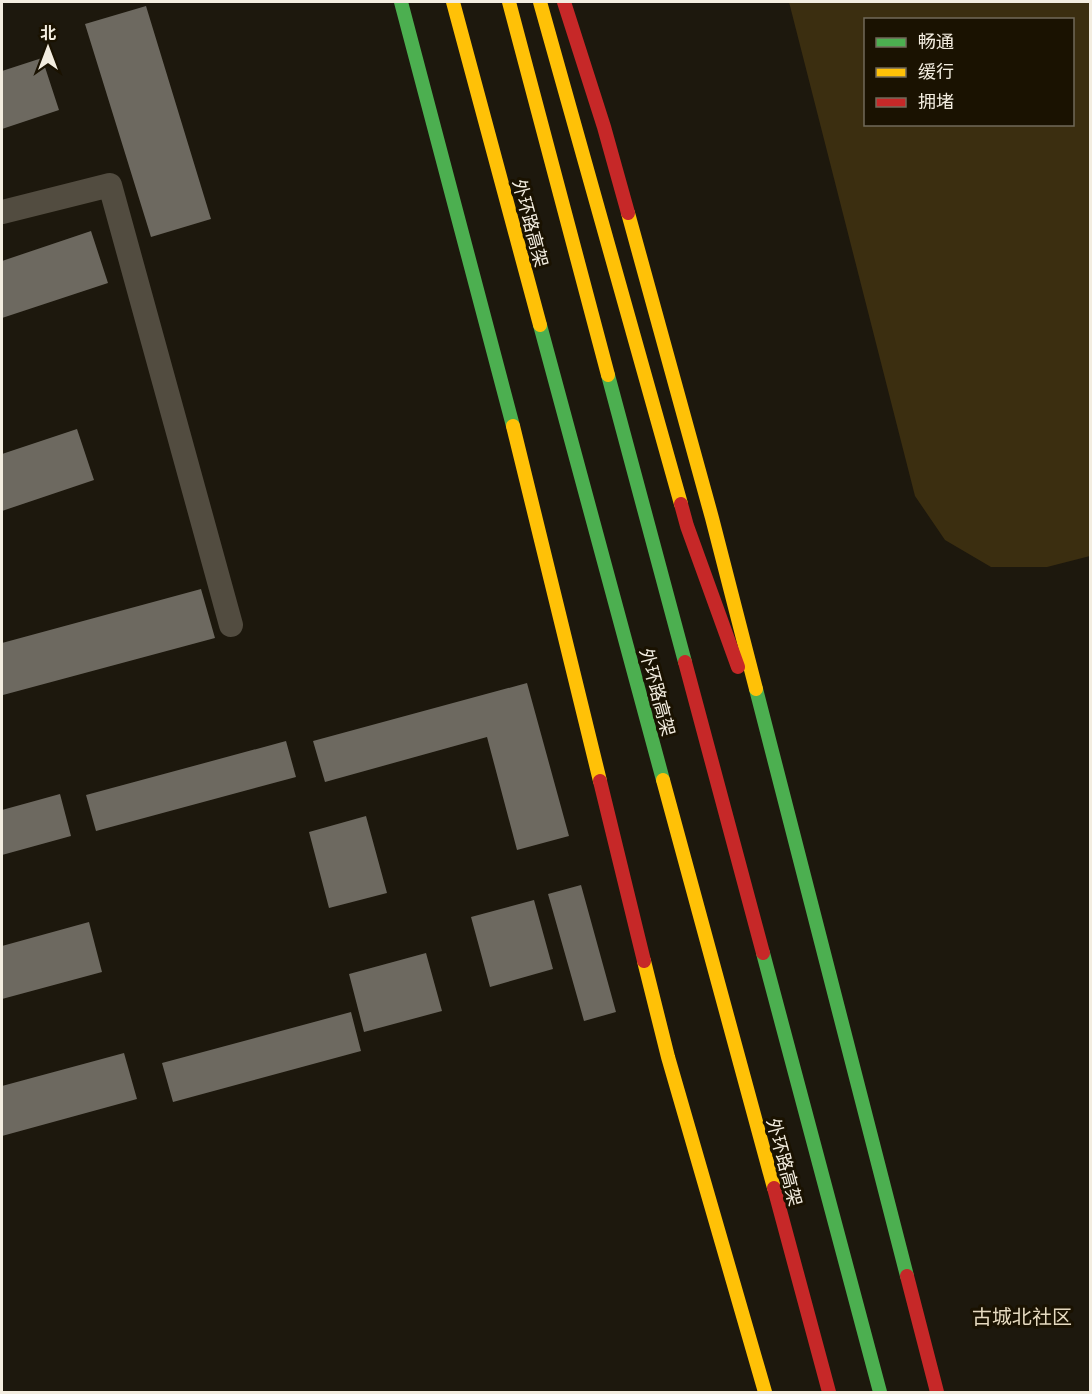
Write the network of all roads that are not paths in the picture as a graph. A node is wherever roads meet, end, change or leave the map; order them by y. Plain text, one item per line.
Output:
1 (402, 2) edge
2 (453, 2) edge
3 (509, 2) edge
4 (540, 2) edge
5 (564, 2) edge
6 (2, 212) edge
7 (231, 625) dead end
8 (765, 1392) edge
9 (829, 1392) edge
10 (880, 1392) edge
11 (935, 1392) edge

1 - 8 main road
2 - 9 main road, 外环路高架
3 - 10 main road, 外环路高架
4 - 11 main road
5 - 11 main road
6 - 7 street

